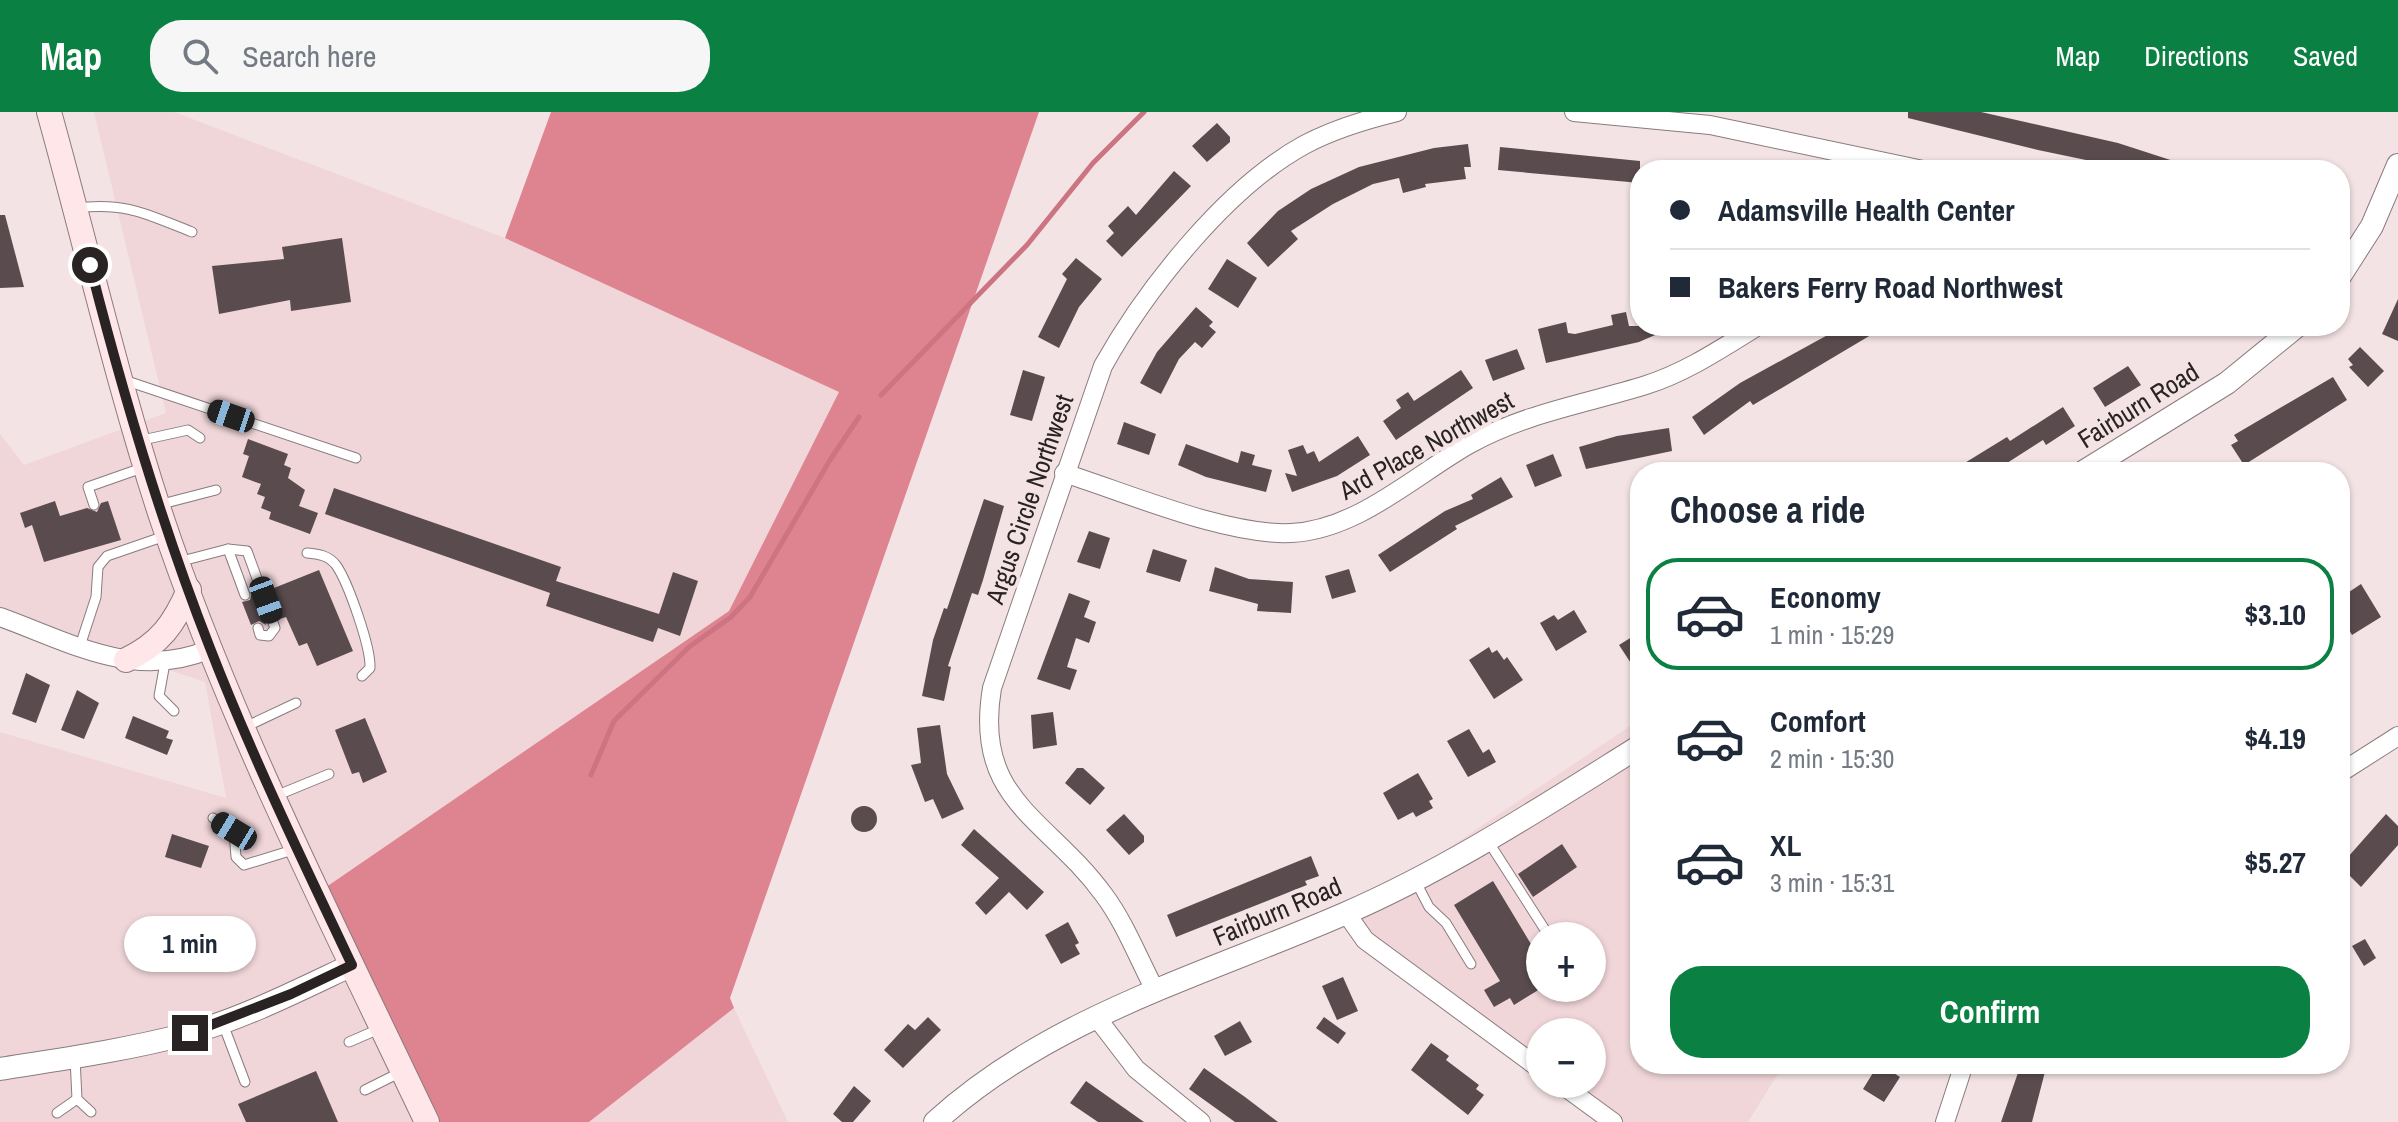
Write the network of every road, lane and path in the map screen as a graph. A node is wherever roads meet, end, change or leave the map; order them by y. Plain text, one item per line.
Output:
1 (49, 112) edge
2 (1397, 112) edge
3 (1574, 112) edge
4 (1871, 160) edge
5 (2398, 165) edge
6 (76, 208) junction
7 (192, 232) dead end
8 (2350, 260) edge
9 (1742, 336) edge
10 (2283, 336) edge
11 (120, 379) junction
12 (200, 438) dead end
13 (138, 441) junction
14 (356, 458) dead end
15 (2099, 462) edge
16 (146, 466) junction
17 (1064, 473) junction
18 (216, 490) dead end
19 (94, 505) dead end
20 (158, 505) junction
21 (168, 535) junction
22 (108, 544) dead end
23 (228, 549) junction
24 (307, 553) dead end
25 (112, 554) junction
26 (178, 562) junction
27 (189, 590) junction
28 (245, 595) dead end
29 (0, 617) edge
30 (258, 628) dead end
31 (80, 646) junction
32 (210, 649) junction
33 (126, 660) junction
34 (165, 663) junction
35 (362, 676) dead end
36 (296, 703) dead end
37 (174, 711) dead end
38 (243, 728) junction
39 (2398, 736) edge
40 (1630, 752) edge
41 (2350, 767) edge
42 (329, 774) dead end
43 (273, 797) junction
44 (213, 818) dead end
45 (1487, 840) junction
46 (297, 848) junction
47 (1415, 880) junction
48 (1346, 913) junction
49 (1540, 922) edge
50 (1471, 964) dead end
51 (352, 965) junction
52 (1156, 992) junction
53 (1097, 1018) junction
54 (221, 1021) junction
55 (382, 1028) junction
56 (349, 1042) dead end
57 (75, 1058) junction
58 (1526, 1059) edge
59 (0, 1069) edge
60 (403, 1071) junction
61 (1961, 1074) edge
62 (245, 1082) dead end
63 (365, 1090) dead end
64 (1580, 1098) edge
65 (77, 1099) junction
66 (91, 1112) dead end
67 (57, 1113) dead end
68 (427, 1122) edge
69 (935, 1122) edge
70 (1201, 1122) edge
71 (1613, 1122) edge
72 (1945, 1122) edge

1 - 6 main road
2 - 17 street, Argus Circle Northwest
3 - 4 street
5 - 8 street
6 - 7 lane
6 - 11 main road
9 - 17 street, Ard Place Northwest
10 - 15 street, Fairburn Road
11 - 13 main road
11 - 14 lane
12 - 13 lane
13 - 16 main road
16 - 19 lane
16 - 20 main road
17 - 52 street, Argus Circle Northwest
18 - 20 lane
20 - 21 main road
21 - 25 lane
21 - 26 main road
22 - 25 lane
23 - 26 lane
23 - 28 lane
23 - 30 lane
24 - 35 lane
25 - 31 lane
26 - 27 main road
27 - 32 main road
27 - 33 main road
29 - 31 street
31 - 33 street
32 - 34 street
32 - 38 main road
33 - 34 street
34 - 37 lane
36 - 38 lane
38 - 43 main road
39 - 41 street
40 - 45 street, Fairburn Road
42 - 43 lane
43 - 46 main road
44 - 46 lane
45 - 47 street, Fairburn Road
45 - 49 lane
46 - 51 main road
47 - 48 street, Fairburn Road
47 - 50 lane
48 - 52 street, Fairburn Road
48 - 58 street
51 - 54 street
51 - 55 main road
52 - 53 street, Fairburn Road
53 - 69 street, Fairburn Road
53 - 70 street
54 - 57 street
54 - 62 lane
55 - 56 lane
55 - 60 main road
57 - 59 street
57 - 65 lane
60 - 63 lane
60 - 68 main road
61 - 72 street
64 - 71 street
65 - 66 lane
65 - 67 lane

